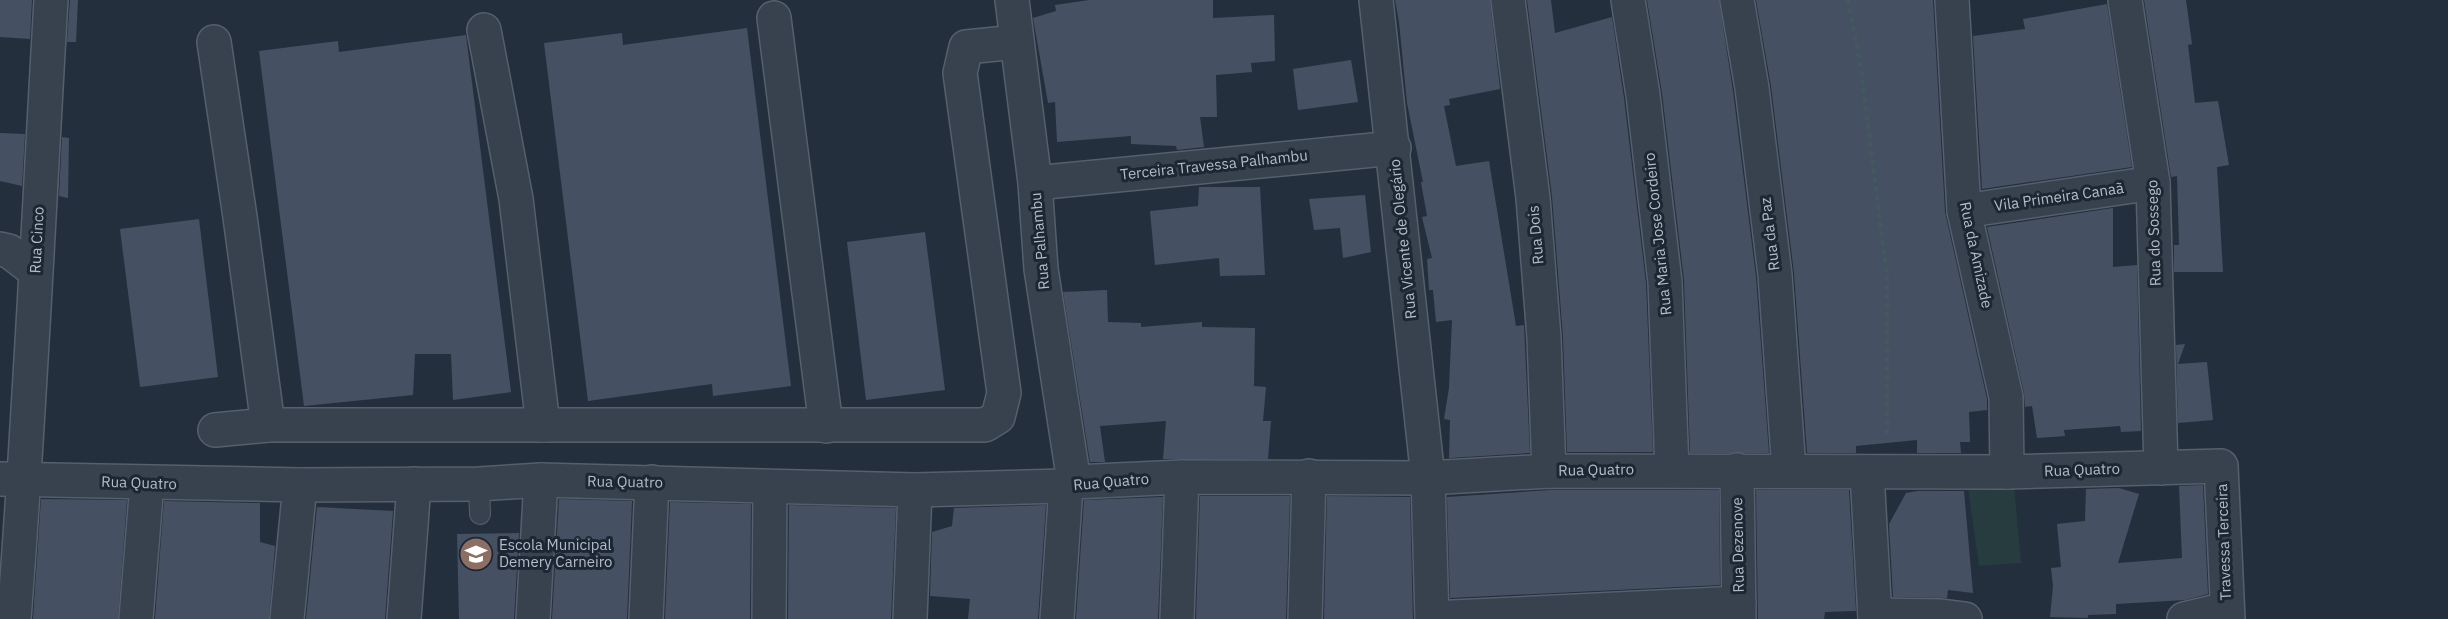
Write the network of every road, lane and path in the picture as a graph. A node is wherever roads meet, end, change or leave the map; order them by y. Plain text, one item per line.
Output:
1 (51, 0) edge
2 (1012, 0) edge
3 (1376, 0) edge
4 (1508, 0) edge
5 (1628, 0) edge
6 (1737, 0) edge
7 (1848, 0) edge
8 (1952, 0) edge
9 (2125, 0) edge
10 (774, 18) dead end
11 (484, 30) dead end
12 (214, 42) dead end
13 (1017, 42) junction
14 (1394, 147) junction
15 (1035, 183) junction
16 (2153, 183) junction
17 (1964, 211) junction
18 (0, 249) edge
19 (35, 271) junction
20 (268, 425) junction
21 (543, 425) junction
22 (826, 426) junction
23 (215, 430) dead end
24 (2221, 466) joint
25 (2161, 468) junction
26 (1672, 470) junction
27 (1789, 470) junction
28 (1549, 471) junction
29 (1737, 471) junction
30 (1877, 472) junction
31 (2007, 472) junction
32 (1309, 476) junction
33 (1182, 477) junction
34 (1428, 478) junction
35 (13, 479) edge
36 (541, 480) junction
37 (652, 482) junction
38 (147, 483) junction
39 (414, 484) junction
40 (1070, 484) junction
41 (300, 485) junction
42 (770, 487) junction
43 (915, 490) junction
44 (1739, 611) edge
45 (2227, 614) edge
46 (1875, 617) edge
47 (14, 619) edge
48 (136, 619) edge
49 (287, 619) edge
50 (404, 619) edge
51 (533, 619) edge
52 (646, 619) edge
53 (769, 619) edge
54 (910, 619) edge
55 (1057, 619) edge
56 (1177, 619) edge
57 (1305, 619) edge
58 (1432, 619) edge
59 (1965, 619) edge
60 (2184, 619) edge

1 - 19 street, Rua Cinco
2 - 13 street, Rua Palhambu
3 - 14 street, Rua Vicente de Olegário
4 - 28 street, Rua Dois
5 - 26 street, Rua Maria Jose Cordeiro
6 - 27 street, Rua da Paz
7 - 30 path
8 - 17 street, Rua da Amizade
9 - 16 street, Rua do Sossego
10 - 22 street
11 - 21 street
12 - 20 street
13 - 15 street, Rua Palhambu
13 - 22 street
14 - 15 street, Terceira Travessa Palhambu
14 - 34 street, Rua Vicente de Olegário
15 - 40 street, Rua Palhambu
16 - 17 street, Vila Primeira Canaã
16 - 25 street, Rua do Sossego
17 - 31 street, Rua da Amizade
18 - 19 street
19 - 35 street, Rua Cinco
20 - 21 street
20 - 23 street
21 - 22 street
24 - 25 street, Rua Quatro
24 - 45 street, Travessa Terceira
25 - 31 street, Rua Quatro
26 - 28 street, Rua Quatro
26 - 29 street, Rua Quatro
27 - 29 street, Rua Quatro
27 - 30 street, Rua Quatro
28 - 34 street, Rua Quatro
29 - 44 street, Rua Dezenove
30 - 31 street, Rua Quatro
30 - 46 street
32 - 33 street, Rua Quatro
32 - 34 street, Rua Quatro
32 - 57 street
33 - 40 street, Rua Quatro
33 - 56 street
34 - 58 street, Rua Vicente de Olegário
35 - 38 street, Rua Quatro
35 - 47 street, Rua Cinco
36 - 37 street, Rua Quatro
36 - 39 street, Rua Quatro
36 - 51 street
37 - 42 street, Rua Quatro
37 - 52 street
38 - 41 street, Rua Quatro
38 - 48 street
39 - 41 street, Rua Quatro
39 - 50 street
40 - 43 street, Rua Quatro
40 - 55 street, Rua Palhambu
41 - 49 street
42 - 43 street, Rua Quatro
42 - 53 street
43 - 54 street
44 - 58 street
45 - 60 street
46 - 59 street

